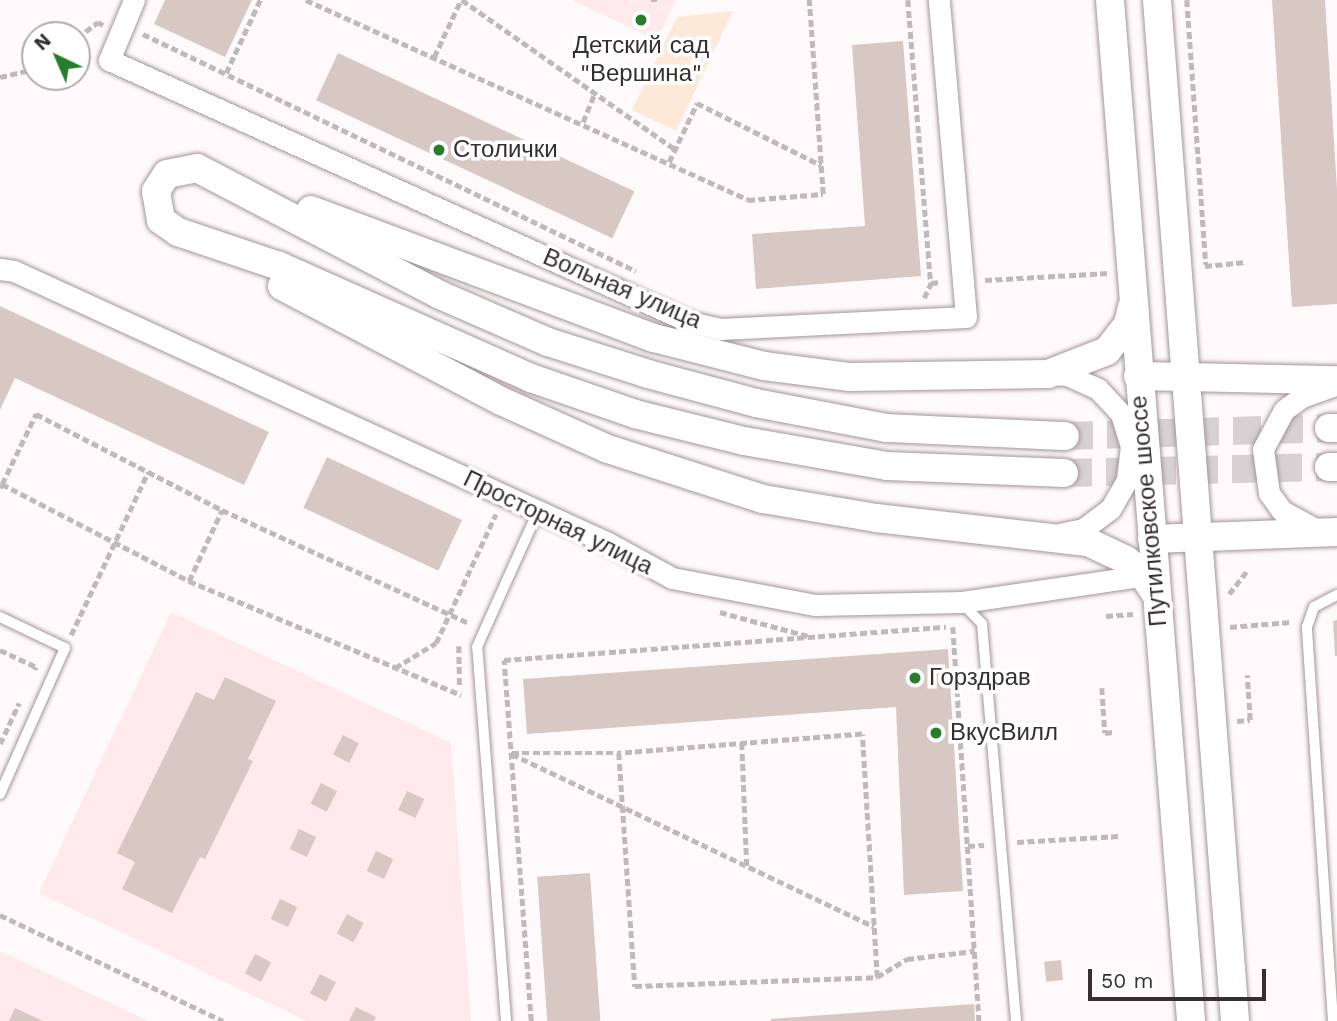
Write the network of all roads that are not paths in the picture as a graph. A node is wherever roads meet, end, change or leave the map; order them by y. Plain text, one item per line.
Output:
1 (134, 0) edge
2 (939, 0) edge
3 (1110, 0) edge
4 (1157, 0) edge
5 (207, 172) junction
6 (197, 239) junction
7 (0, 269) edge
8 (1132, 304) junction
9 (1048, 374) junction
10 (1185, 374) junction
11 (1138, 376) junction
12 (1337, 382) edge
13 (1065, 436) tunnel mouth
14 (1064, 473) tunnel mouth
15 (538, 511) junction
16 (1330, 532) edge
17 (1047, 536) junction
18 (1197, 537) junction
19 (1152, 540) junction
20 (1150, 589) junction
21 (1337, 595) edge
22 (961, 602) junction
23 (0, 617) edge
24 (0, 794) edge
25 (1334, 981) edge
26 (506, 1021) edge
27 (1016, 1021) edge
28 (1191, 1021) edge
29 (1235, 1021) edge
30 (1333, 1021) edge

1 - 2 street, Вольная улица
3 - 8 street, Путилковское шоссе
4 - 10 street, Путилковское шоссе
5 - 6 street
5 - 9 street
5 - 13 street
6 - 14 street
6 - 17 street
7 - 15 street, Просторная улица
8 - 9 street
8 - 11 street, Путилковское шоссе
9 - 17 street
10 - 11 street
10 - 12 street
10 - 18 street, Путилковское шоссе
11 - 19 street, Путилковское шоссе
12 - 16 street
15 - 22 street, Просторная улица
15 - 26 lane
16 - 18 street
17 - 20 street
18 - 19 street
18 - 29 street, Путилковское шоссе
19 - 20 street, Путилковское шоссе
20 - 22 street, Просторная улица
20 - 28 street, Путилковское шоссе
21 - 25 lane
22 - 27 lane
23 - 24 lane
25 - 30 lane

